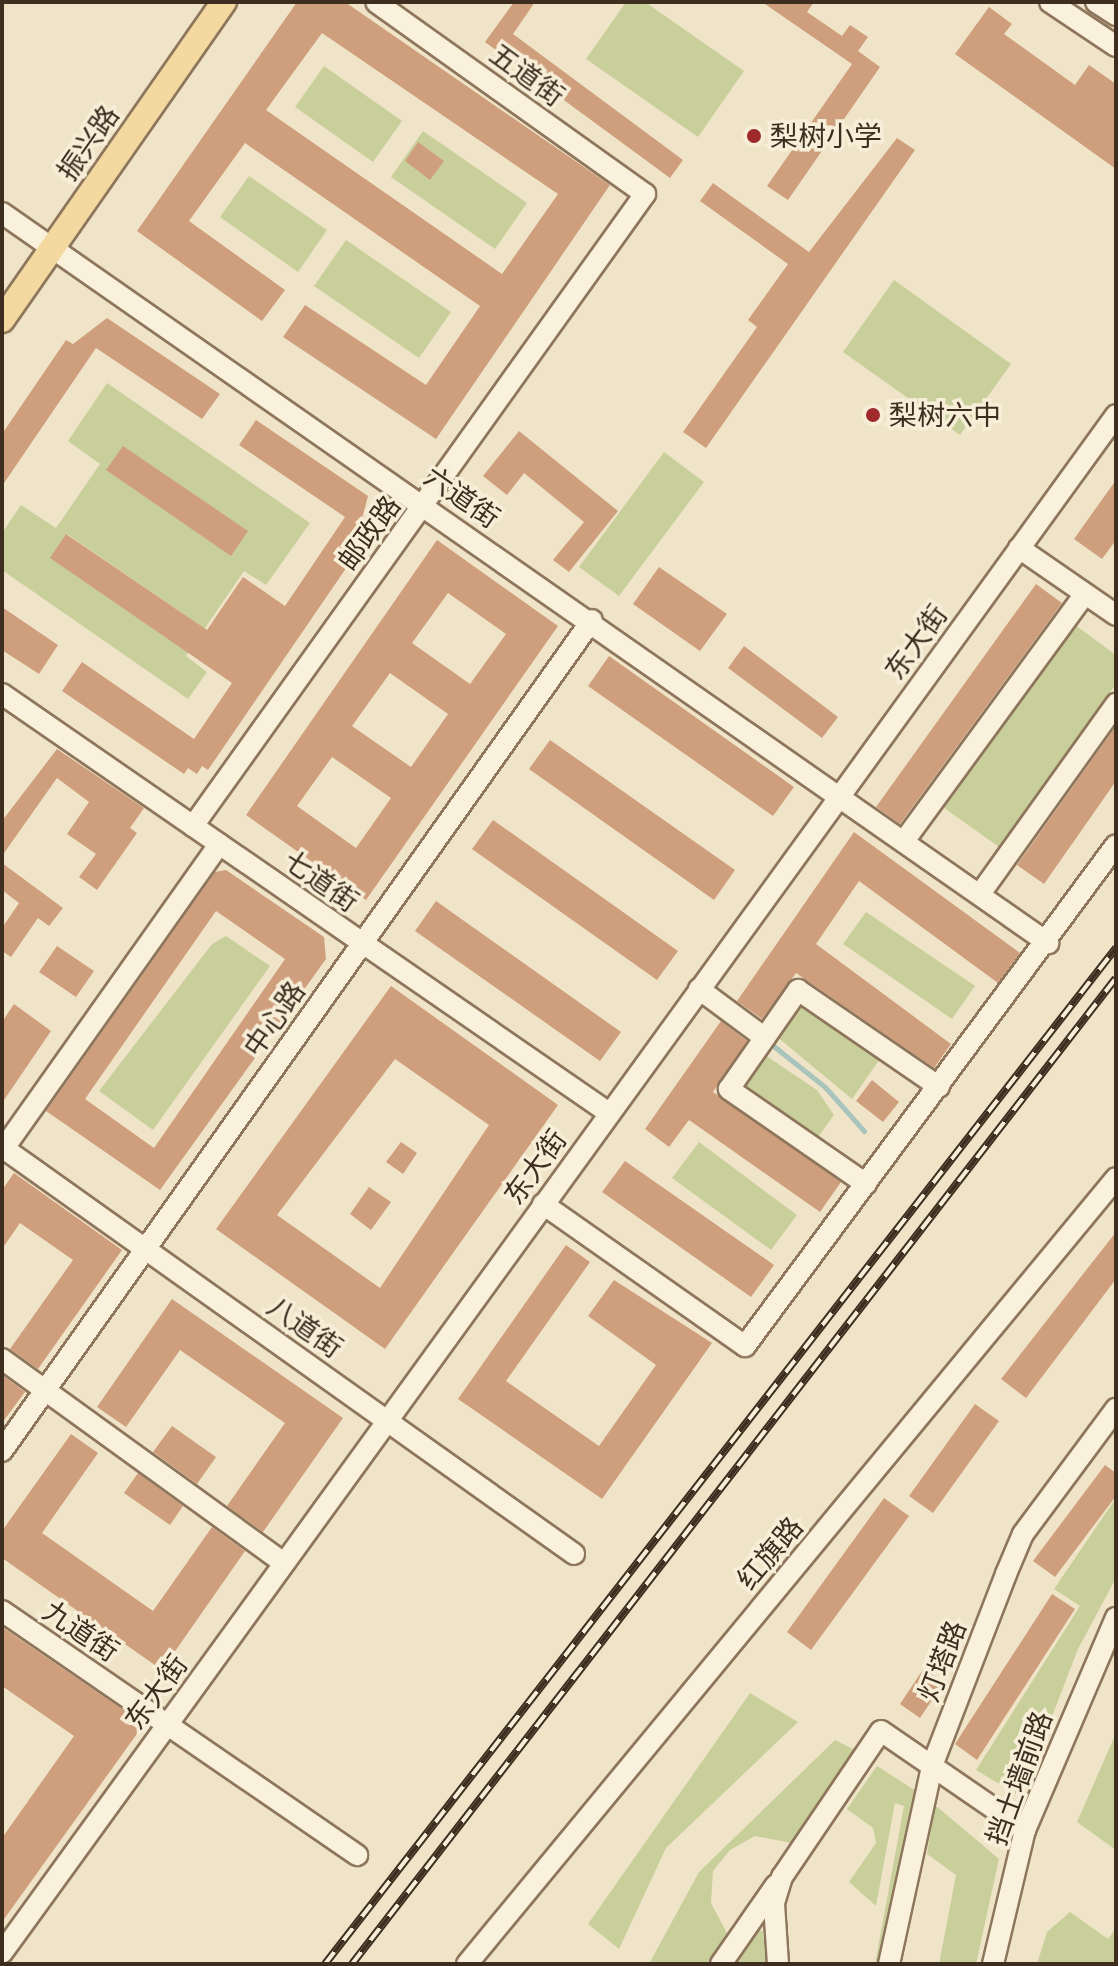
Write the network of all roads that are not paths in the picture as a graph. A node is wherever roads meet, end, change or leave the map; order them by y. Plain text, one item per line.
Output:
1 (224, 2) edge
2 (376, 2) edge
3 (1050, 2) edge
4 (1096, 2) edge
5 (1116, 15) edge
6 (1116, 46) edge
7 (645, 194) joint
8 (2, 213) edge
9 (51, 249) junction
10 (2, 320) edge
11 (1116, 415) edge
12 (424, 504) junction
13 (1019, 548) junction
14 (1085, 594) junction
15 (1116, 615) edge
16 (592, 620) junction
17 (2, 694) edge
18 (1116, 704) edge
19 (839, 795) junction
20 (193, 826) junction
21 (904, 841) junction
22 (219, 844) junction
23 (1116, 845) edge
24 (980, 894) junction
25 (362, 943) junction
26 (1048, 943) junction
27 (699, 989) junction
28 (765, 1038) junction
29 (939, 1087) junction
30 (609, 1113) junction
31 (3, 1149) edge
32 (1116, 1178) edge
33 (866, 1184) junction
34 (543, 1204) junction
35 (145, 1249) junction
36 (2, 1359) edge
37 (45, 1390) junction
38 (1116, 1409) edge
39 (387, 1420) junction
40 (2, 1451) edge
41 (574, 1554) dead end
42 (284, 1563) junction
43 (2, 1611) edge
44 (1116, 1618) edge
45 (168, 1724) junction
46 (932, 1766) junction
47 (1025, 1830) junction
48 (357, 1855) dead end
49 (782, 1877) junction
50 (2, 1953) edge
51 (467, 1964) edge
52 (721, 1964) edge
53 (778, 1964) edge
54 (889, 1964) edge
55 (993, 1964) edge

1 - 9 main road, 振兴路
2 - 7 street, 五道街
3 - 6 street
4 - 5 street
7 - 12 street, 邮政路
8 - 9 street, 六道街
9 - 10 main road, 振兴路
9 - 12 street, 六道街
11 - 13 street, 东大街
12 - 16 street, 六道街
12 - 20 street, 邮政路
13 - 14 street
13 - 19 street, 东大街
14 - 15 street
14 - 21 street
16 - 19 street, 六道街
16 - 25 street, 中心路
17 - 20 street, 七道街
18 - 24 street
19 - 21 street, 六道街
19 - 27 street, 东大街
20 - 22 street, 七道街
21 - 24 street, 六道街
22 - 25 street, 七道街
22 - 31 street
23 - 26 street
24 - 26 street, 六道街
25 - 30 street, 七道街
25 - 35 street, 中心路
26 - 29 street
27 - 28 street
27 - 30 street, 东大街
28 - 29 street
28 - 33 street
29 - 33 street
30 - 34 street, 东大街
31 - 35 street, 八道街
32 - 51 street, 红旗路
33 - 34 street
34 - 39 street, 东大街
35 - 37 street, 中心路
35 - 39 street, 八道街
36 - 37 street
37 - 40 street, 中心路
37 - 42 street
38 - 46 street, 灯塔路
39 - 41 street, 八道街
39 - 42 street, 东大街
42 - 45 street, 东大街
43 - 45 street, 九道街
44 - 47 street, 挡土墙前路
45 - 48 street, 九道街
45 - 50 street, 东大街
46 - 47 street
46 - 49 street
46 - 54 street, 灯塔路
47 - 55 street, 挡土墙前路
49 - 52 street
49 - 53 street

